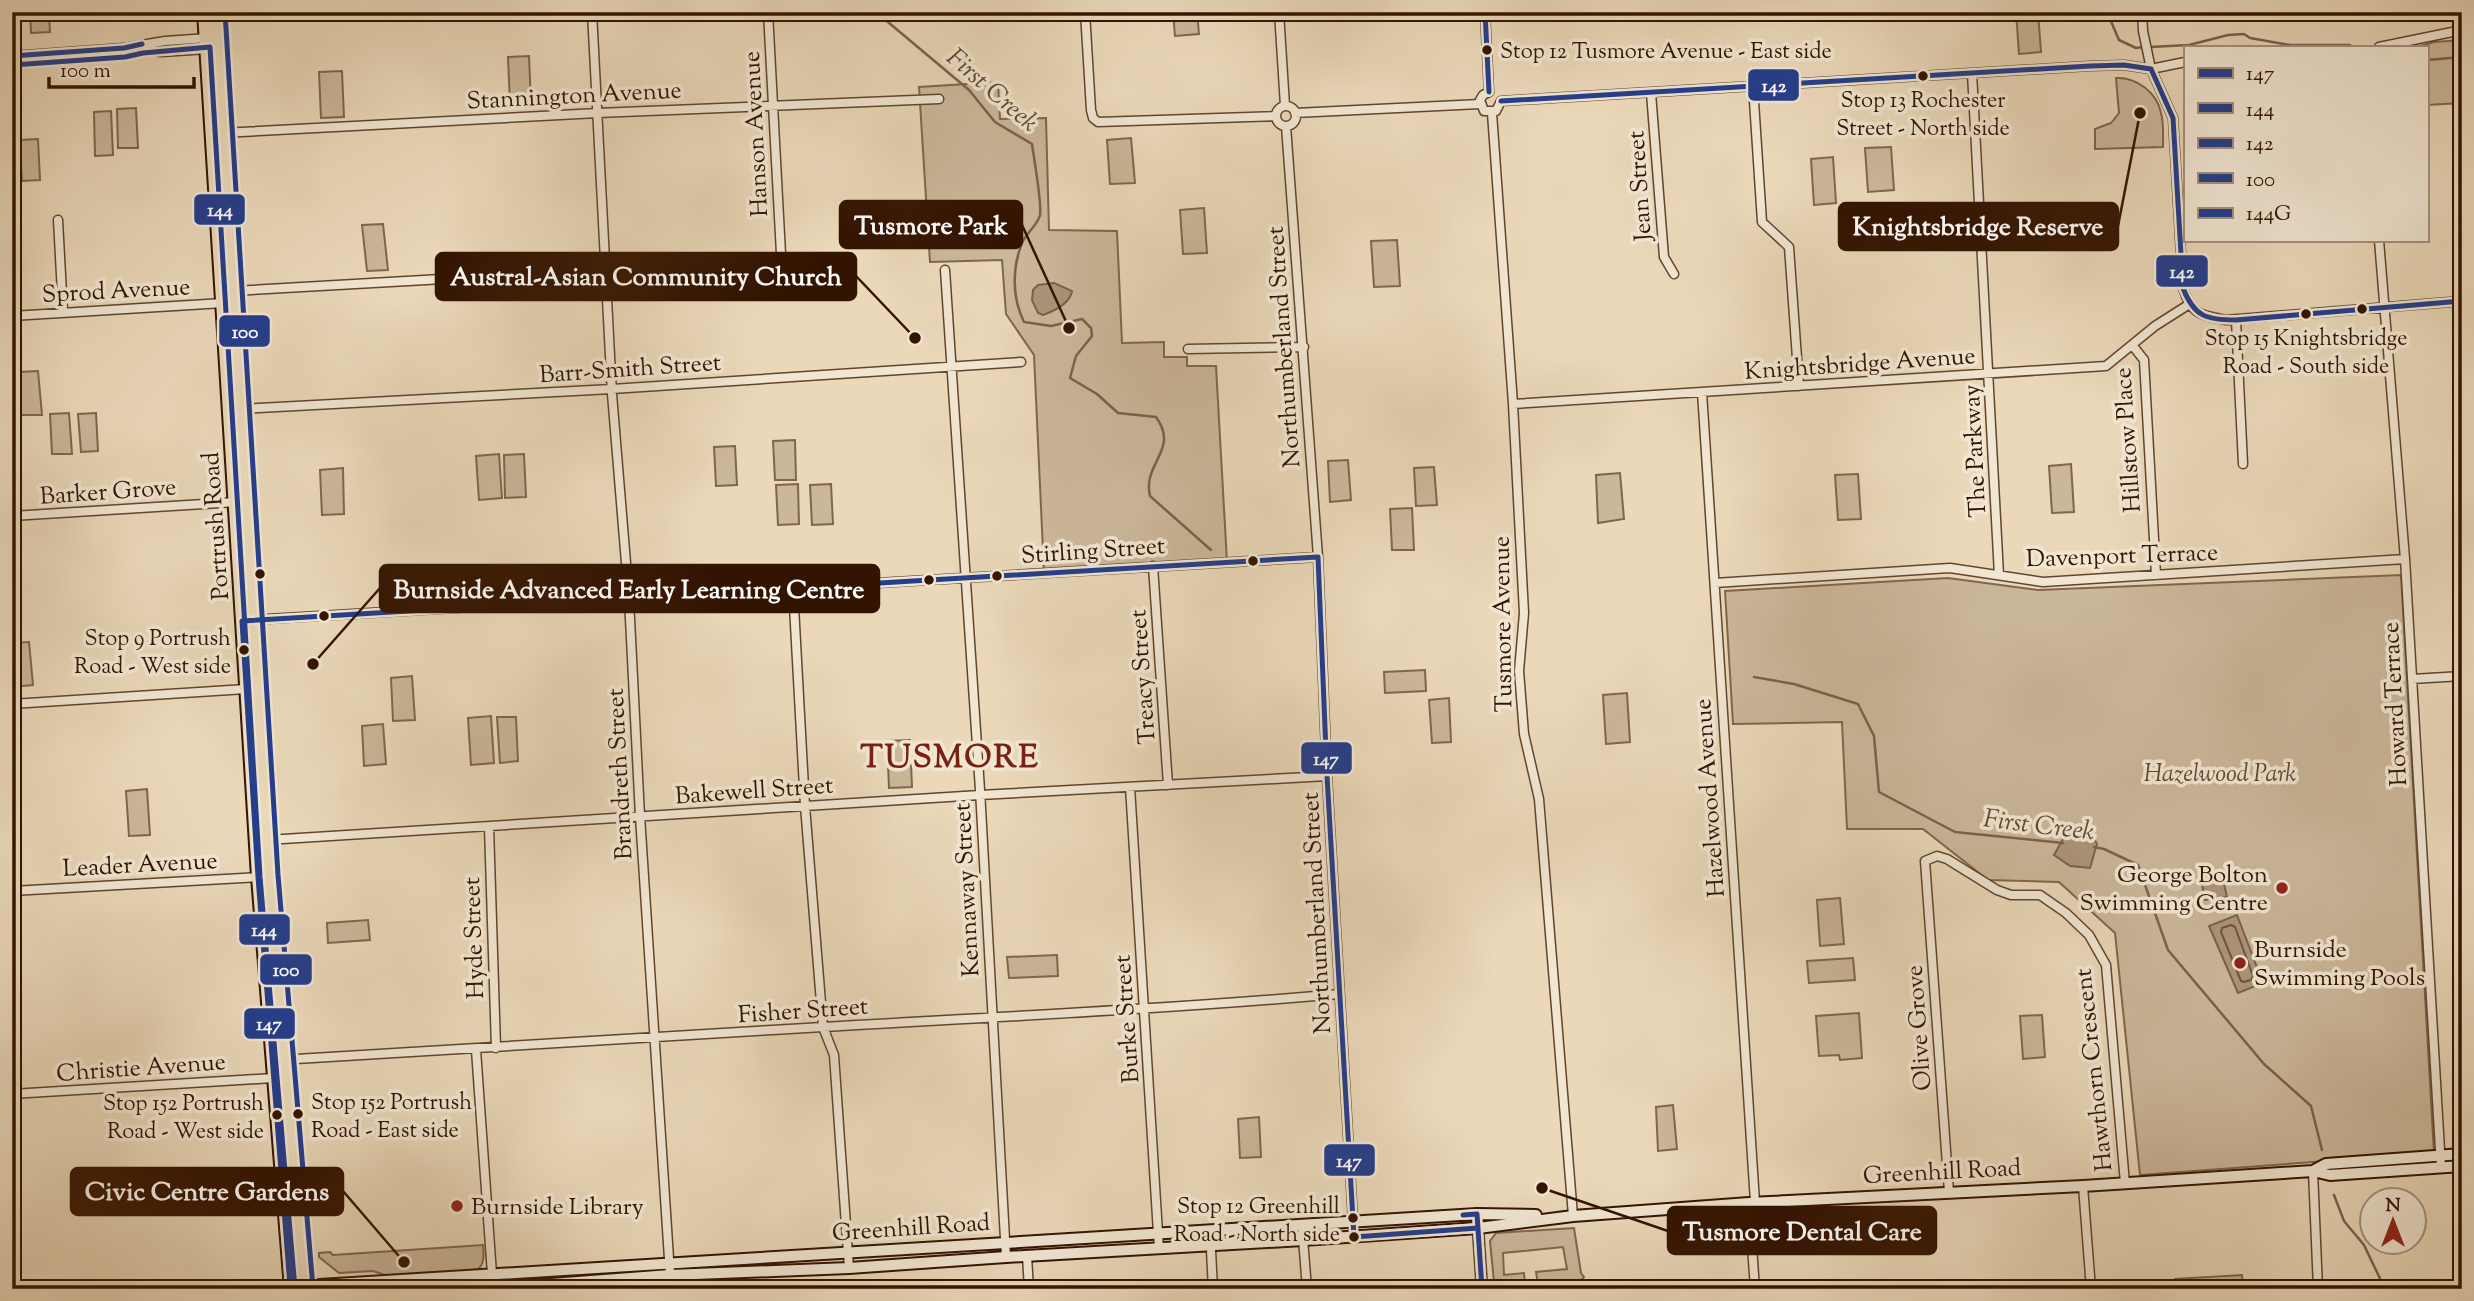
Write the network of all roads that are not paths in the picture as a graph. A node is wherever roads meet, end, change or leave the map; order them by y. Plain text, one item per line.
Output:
1 (204, 12) edge
2 (216, 12) edge
3 (592, 12) edge
4 (768, 12) edge
5 (1085, 12) edge
6 (1279, 12) edge
7 (1485, 12) edge
8 (2143, 12) edge
9 (2462, 30) edge
10 (212, 43) junction
11 (2384, 46) edge
12 (12, 56) edge
13 (2184, 62) edge
14 (2151, 69) junction
15 (1972, 73) junction
16 (1752, 86) junction
17 (1489, 92) junction
18 (1651, 93) junction
19 (939, 99) dead end
20 (1501, 101) junction
21 (1480, 104) junction
22 (773, 105) junction
23 (1285, 106) junction
24 (598, 113) junction
25 (1296, 113) junction
26 (1492, 113) junction
27 (1276, 116) junction
28 (1286, 126) junction
29 (218, 134) junction
30 (58, 220) dead end
31 (2379, 242) edge
32 (606, 270) junction
33 (945, 270) dead end
34 (1674, 274) dead end
35 (234, 291) junction
36 (2462, 301) edge
37 (223, 303) junction
38 (2188, 305) junction
39 (2384, 306) junction
40 (63, 312) junction
41 (12, 316) edge
42 (2236, 320) junction
43 (2133, 346) junction
44 (1304, 347) junction
45 (1188, 349) dead end
46 (1021, 362) dead end
47 (951, 366) junction
48 (1990, 373) junction
49 (1798, 386) junction
50 (612, 389) junction
51 (1702, 392) junction
52 (1513, 404) junction
53 (235, 409) junction
54 (2243, 464) dead end
55 (241, 502) junction
56 (12, 516) edge
57 (1318, 556) junction
58 (2405, 559) junction
59 (1153, 566) junction
60 (1999, 575) junction
61 (2156, 575) junction
62 (965, 578) junction
63 (1715, 583) junction
64 (793, 588) junction
65 (629, 599) junction
66 (248, 620) junction
67 (2462, 676) edge
68 (2412, 679) junction
69 (246, 690) junction
70 (12, 704) edge
71 (1327, 776) junction
72 (1168, 785) junction
73 (1130, 787) junction
74 (980, 795) junction
75 (805, 806) junction
76 (640, 816) junction
77 (489, 827) junction
78 (267, 840) junction
79 (1925, 861) joint
80 (264, 876) junction
81 (12, 891) edge
82 (1339, 993) junction
83 (1145, 1010) junction
84 (993, 1019) junction
85 (823, 1027) junction
86 (654, 1039) junction
87 (496, 1048) junction
88 (476, 1050) junction
89 (277, 1057) junction
90 (272, 1079) junction
91 (12, 1094) edge
92 (2462, 1154) edge
93 (2441, 1161) junction
94 (2462, 1166) edge
95 (2314, 1171) junction
96 (2125, 1183) junction
97 (2083, 1185) junction
98 (1949, 1192) junction
99 (1752, 1202) junction
100 (1478, 1214) junction
101 (1573, 1216) junction
102 (1353, 1223) junction
103 (1302, 1226) junction
104 (1478, 1228) junction
105 (1210, 1231) junction
106 (1158, 1234) junction
107 (1354, 1237) junction
108 (1303, 1240) junction
109 (1005, 1242) junction
110 (1211, 1247) junction
111 (1159, 1249) junction
112 (848, 1253) junction
113 (1027, 1256) junction
114 (1006, 1257) junction
115 (669, 1263) junction
116 (849, 1268) junction
117 (670, 1275) junction
118 (492, 1276) junction
119 (297, 1287) edge
120 (493, 1288) edge
121 (254, 1289) edge
122 (486, 1289) edge
123 (671, 1289) edge
124 (1029, 1289) edge
125 (1213, 1289) edge
126 (1307, 1289) edge
127 (1482, 1289) edge
128 (1755, 1289) edge
129 (2091, 1289) edge
130 (2318, 1289) edge

1 - 10 highway, Portrush Road
2 - 10 highway, Portrush Road
3 - 24 street, Brandreth Street
4 - 22 street, Hanson Avenue
5 - 27 street
6 - 23 street
7 - 17 street
8 - 14 street
9 - 11 street
10 - 12 street
10 - 29 highway, Portrush Road
13 - 14 street
14 - 15 street
14 - 38 street
15 - 16 street
15 - 48 street, The Parkway
16 - 18 street
16 - 49 street
17 - 20 street
17 - 21 street
18 - 20 street
18 - 34 street, Jean Street
19 - 22 street, Stannington Avenue
20 - 26 street
21 - 25 street
21 - 26 street
22 - 24 street, Stannington Avenue
22 - 32 street, Hanson Avenue
23 - 25 street
23 - 27 street
24 - 29 street, Stannington Avenue
24 - 32 street, Brandreth Street
25 - 28 street
26 - 52 street, Tusmore Avenue
27 - 28 street
28 - 44 street, Northumberland Street
29 - 35 highway, Portrush Road
29 - 37 highway, Portrush Road
30 - 40 street
31 - 39 street, Howard Terrace
32 - 35 street
32 - 50 street, Brandreth Street
33 - 47 street, Kennaway Street
35 - 53 highway, Portrush Road
36 - 39 street
37 - 40 street, Sprod Avenue
37 - 53 highway, Portrush Road
38 - 42 street
38 - 43 street, Knightsbridge Avenue
39 - 42 street
39 - 58 street, Howard Terrace
40 - 41 street, Sprod Avenue
42 - 54 street
43 - 48 street, Knightsbridge Avenue
43 - 61 street, Hillstow Place
44 - 45 street
44 - 57 street, Northumberland Street
46 - 47 street, Barr-Smith Street
47 - 50 street, Barr-Smith Street
47 - 62 street, Kennaway Street
48 - 49 street, Knightsbridge Avenue
48 - 60 street, The Parkway
49 - 51 street, Knightsbridge Avenue
50 - 53 street, Barr-Smith Street
50 - 65 street, Brandreth Street
51 - 52 street, Knightsbridge Avenue
51 - 63 street, Hazelwood Avenue
52 - 101 street, Tusmore Avenue
53 - 55 highway, Portrush Road
55 - 56 street, Barker Grove
55 - 66 highway, Portrush Road
57 - 59 street, Stirling Street
57 - 71 street, Northumberland Street
58 - 61 street, Davenport Terrace
58 - 68 street, Howard Terrace
59 - 62 street, Stirling Street
59 - 72 street, Treacy Street
60 - 61 street, Davenport Terrace
60 - 63 street, Davenport Terrace
62 - 64 street, Stirling Street
62 - 74 street, Kennaway Street
63 - 99 street, Hazelwood Avenue
64 - 65 street, Stirling Street
64 - 75 street
65 - 66 street, Stirling Street
65 - 76 street, Brandreth Street
66 - 69 highway, Portrush Road
66 - 78 highway, Portrush Road
67 - 68 street
68 - 93 street, Howard Terrace
69 - 70 street
69 - 80 highway, Portrush Road
71 - 72 street, Bakewell Street
71 - 82 street, Northumberland Street
72 - 73 street, Bakewell Street
73 - 74 street, Bakewell Street
73 - 83 street, Burke Street
74 - 75 street, Bakewell Street
74 - 84 street, Kennaway Street
75 - 76 street, Bakewell Street
75 - 85 street
76 - 77 street, Bakewell Street
76 - 86 street, Brandreth Street
77 - 78 street, Bakewell Street
77 - 87 street, Hyde Street
78 - 80 highway, Portrush Road
79 - 96 street, Hawthorn Crescent
79 - 98 street, Olive Grove
80 - 81 street, Leader Avenue
80 - 89 highway, Portrush Road
82 - 83 street, Fisher Street
82 - 102 street, Northumberland Street
83 - 84 street, Fisher Street
83 - 106 street, Burke Street
84 - 85 street, Fisher Street
84 - 109 street, Kennaway Street
85 - 86 street, Fisher Street
85 - 112 street
86 - 87 street, Fisher Street
86 - 115 street, Brandreth Street
87 - 88 street, Fisher Street
88 - 89 street, Fisher Street
88 - 118 street
89 - 90 highway, Portrush Road
89 - 119 highway, Portrush Road
90 - 91 street, Christie Avenue
90 - 119 highway, Portrush Road
92 - 93 main road, Greenhill Road
93 - 94 main road, Greenhill Road
93 - 95 main road, Greenhill Road
95 - 96 main road, Greenhill Road
95 - 130 street
96 - 97 main road, Greenhill Road
97 - 98 main road, Greenhill Road
97 - 129 street
98 - 99 main road, Greenhill Road
99 - 101 main road, Greenhill Road
99 - 128 street, Hazelwood Avenue
100 - 101 main road, Greenhill Road
100 - 102 main road, Greenhill Road
100 - 104 street
101 - 104 main road, Greenhill Road
102 - 103 main road, Greenhill Road
102 - 107 street, Northumberland Street
103 - 105 main road, Greenhill Road
103 - 108 street
104 - 107 main road, Greenhill Road
104 - 127 street
105 - 106 main road, Greenhill Road
105 - 110 street
106 - 109 main road, Greenhill Road
106 - 111 street, Burke Street
107 - 108 main road, Greenhill Road
108 - 110 main road, Greenhill Road
108 - 126 street
109 - 112 main road, Greenhill Road
109 - 114 street, Kennaway Street
110 - 111 main road, Greenhill Road
110 - 125 street
111 - 113 main road, Greenhill Road
112 - 115 main road, Greenhill Road
112 - 116 street
113 - 114 main road, Greenhill Road
113 - 124 street
114 - 116 main road, Greenhill Road
115 - 117 street, Brandreth Street
115 - 118 main road, Greenhill Road
116 - 117 main road, Greenhill Road
117 - 120 main road, Greenhill Road
117 - 123 street, Brandreth Street
118 - 119 main road, Greenhill Road
118 - 120 street
119 - 121 main road, Greenhill Road
120 - 122 main road, Greenhill Road

